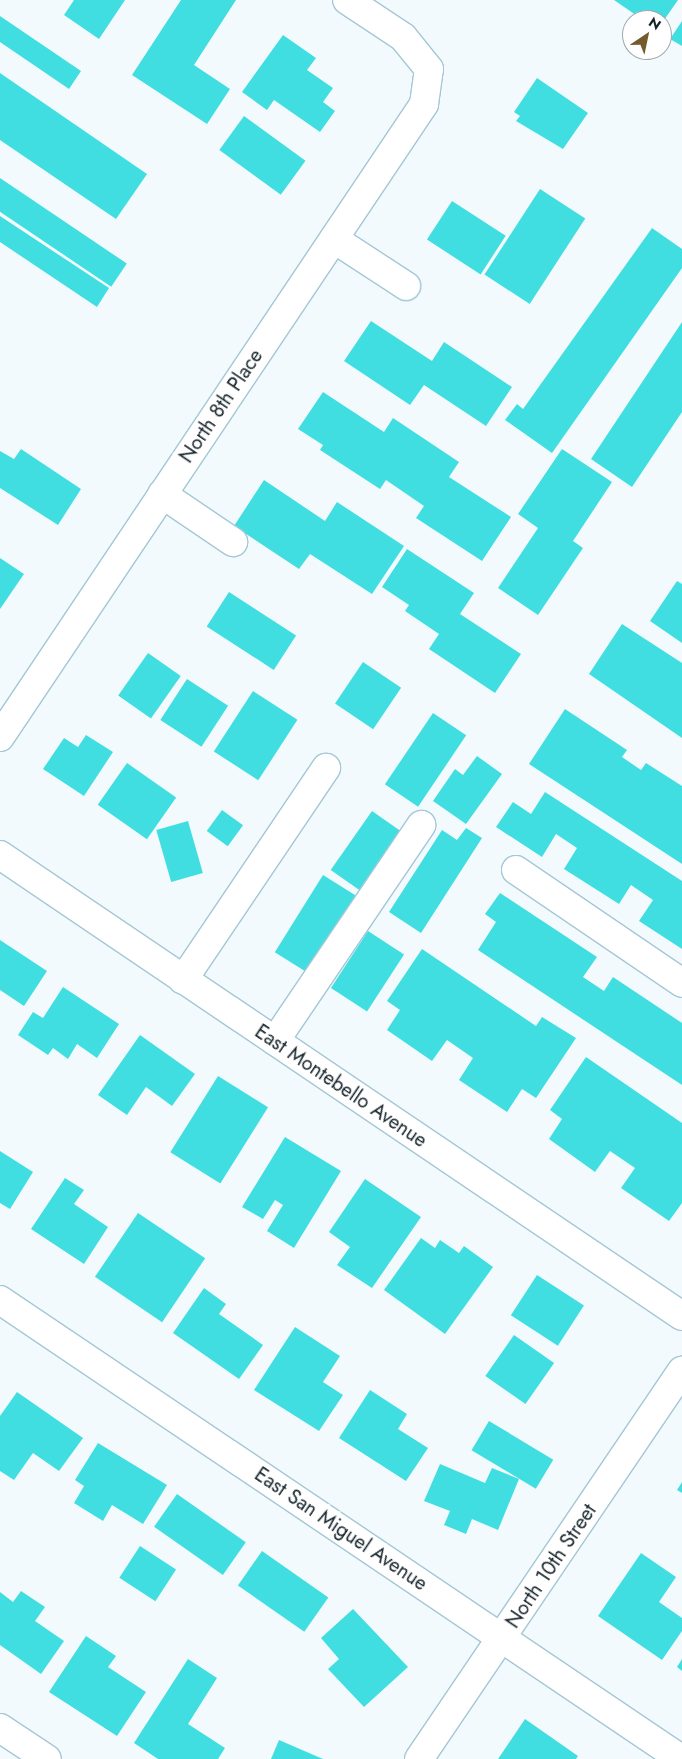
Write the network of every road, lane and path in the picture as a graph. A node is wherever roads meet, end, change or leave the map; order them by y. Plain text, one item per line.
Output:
1 (347, 0) edge
2 (334, 239) junction
3 (406, 286) dead end
4 (162, 494) junction
5 (233, 542) dead end
6 (0, 737) edge
7 (326, 768) dead end
8 (421, 825) dead end
9 (0, 855) edge
10 (516, 870) dead end
11 (183, 980) junction
12 (682, 983) edge
13 (275, 1041) junction
14 (0, 1300) edge
15 (682, 1316) edge
16 (682, 1371) edge
17 (503, 1638) junction
18 (0, 1728) edge
19 (46, 1759) edge
20 (419, 1759) edge
21 (681, 1759) edge

1 - 2 street, North 8th Place
2 - 3 street
2 - 4 street, North 8th Place
4 - 5 street
4 - 6 street, North 8th Place
7 - 11 street
8 - 13 street
9 - 11 street, East Montebello Avenue
10 - 12 street
11 - 13 street, East Montebello Avenue
13 - 15 street, East Montebello Avenue
14 - 17 street, East San Miguel Avenue
16 - 17 street, North 10th Street
17 - 20 street, North 10th Street
17 - 21 street, East San Miguel Avenue
18 - 19 street

